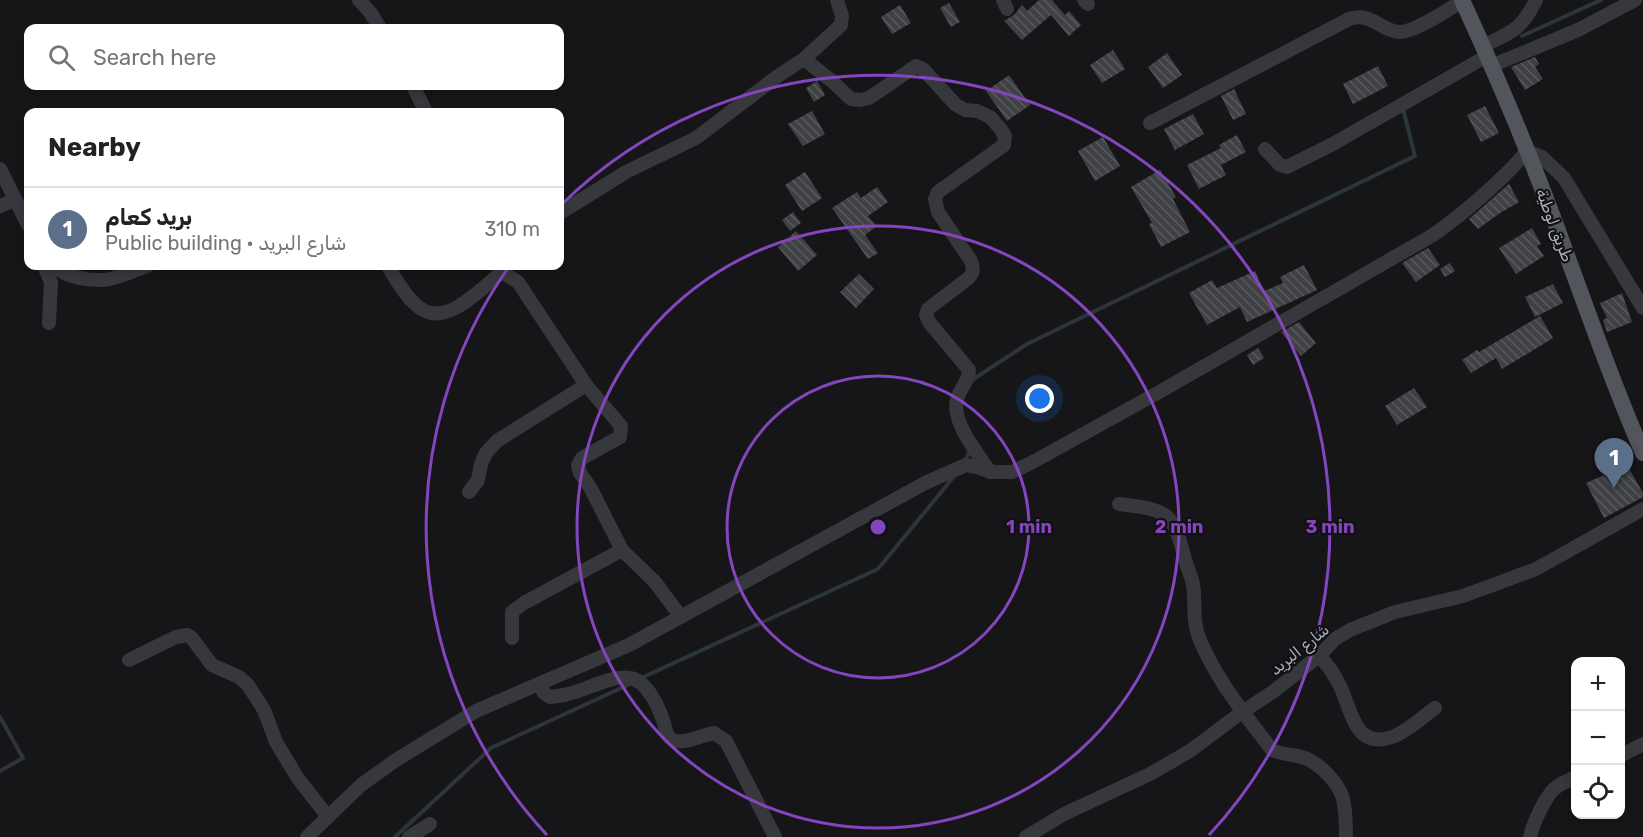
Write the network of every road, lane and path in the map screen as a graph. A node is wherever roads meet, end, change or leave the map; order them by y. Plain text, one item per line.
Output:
1 (359, 0) edge
2 (837, 0) edge
3 (1536, 0) edge
4 (1635, 0) edge
5 (1462, 1) edge
6 (378, 24) edge
7 (1487, 56) junction
8 (804, 59) junction
9 (415, 90) edge
10 (424, 108) edge
11 (1150, 123) dead end
12 (1265, 149) dead end
13 (1527, 152) junction
14 (0, 169) edge
15 (14, 200) junction
16 (0, 206) edge
17 (564, 211) edge
18 (24, 218) edge
19 (46, 270) edge
20 (58, 270) edge
21 (135, 270) edge
22 (390, 270) edge
23 (499, 270) edge
24 (503, 270) edge
25 (1643, 308) edge
26 (49, 323) dead end
27 (586, 385) junction
28 (1643, 453) edge
29 (990, 472) junction
30 (469, 492) dead end
31 (1119, 504) dead end
32 (1643, 509) edge
33 (622, 550) junction
34 (681, 617) junction
35 (512, 638) dead end
36 (1319, 656) junction
37 (129, 660) dead end
38 (539, 684) junction
39 (1435, 708) dead end
40 (1242, 711) junction
41 (1643, 744) edge
42 (1625, 753) edge
43 (1571, 779) edge
44 (328, 818) junction
45 (430, 824) dead end
46 (307, 837) edge
47 (409, 837) edge
48 (775, 837) edge
49 (1026, 837) edge
50 (1346, 837) edge
51 (1530, 837) edge

1 - 6 street
2 - 8 street
3 - 7 street
4 - 7 street
5 - 7 main road, طريق لوطية
5 - 11 street
7 - 12 street
7 - 13 main road, طريق لوطية
8 - 17 street
8 - 29 street
9 - 10 street
13 - 25 street
13 - 28 main road, طريق لوطية
13 - 29 street
14 - 15 street
15 - 16 street
15 - 18 street
19 - 26 street
20 - 21 street
22 - 23 street
24 - 27 street
27 - 30 street
27 - 33 street
29 - 34 street
31 - 40 street
32 - 36 street, شارع البريد
33 - 34 street
33 - 35 street
34 - 38 street
36 - 39 street
36 - 40 street, شارع البريد
37 - 44 street
38 - 44 street
38 - 48 street
40 - 49 street, شارع البريد
40 - 50 street
41 - 42 street
43 - 51 street
44 - 46 street
45 - 47 street

